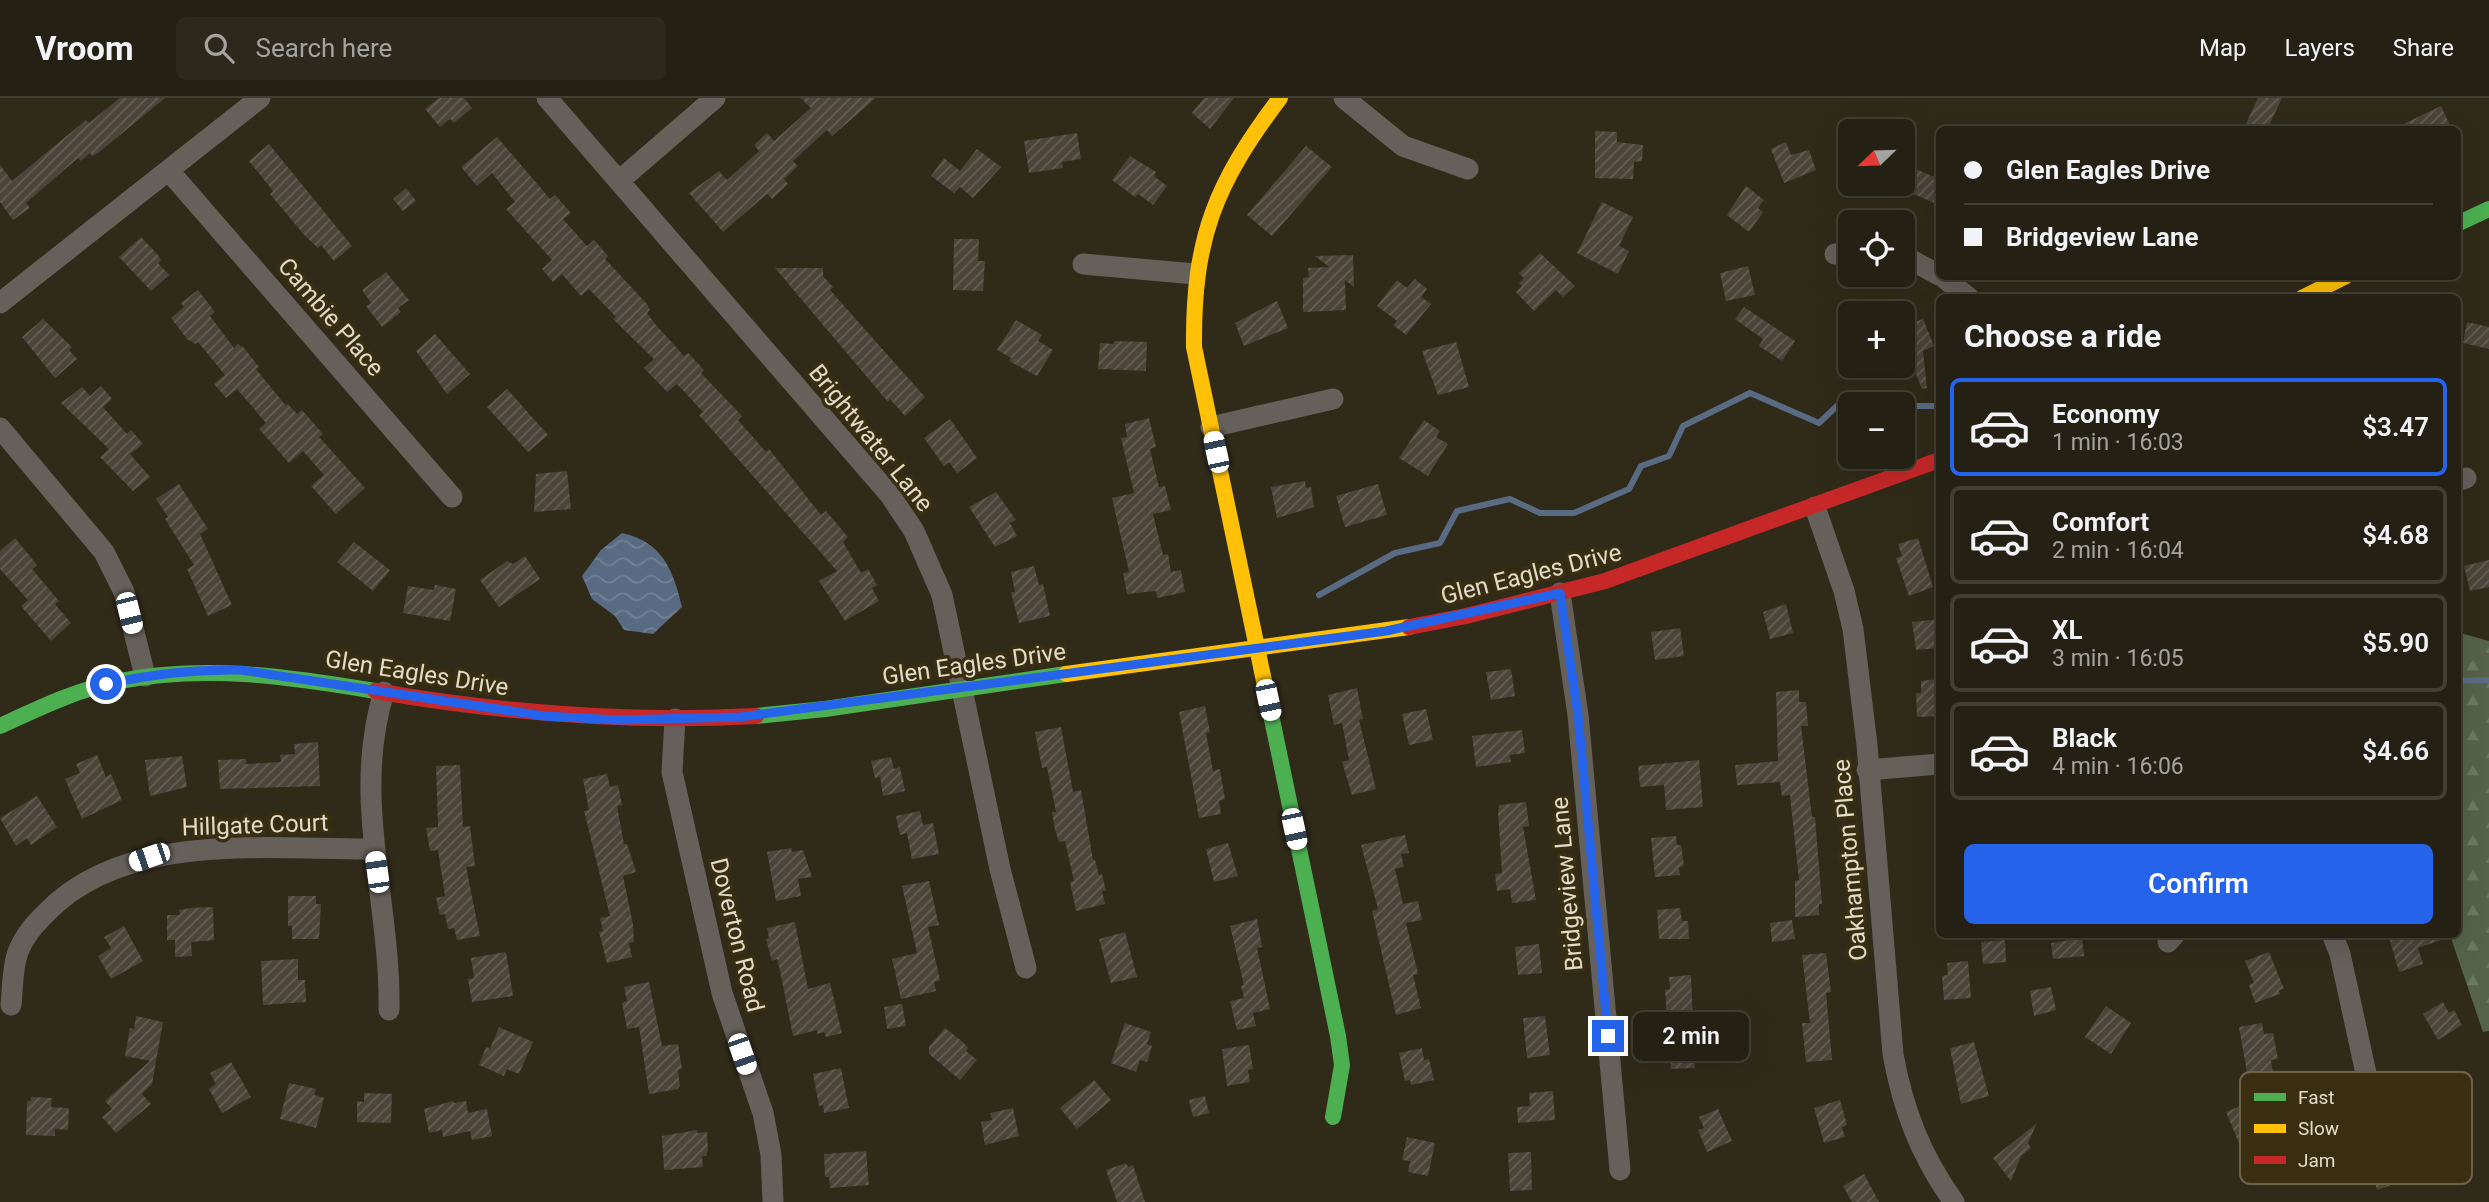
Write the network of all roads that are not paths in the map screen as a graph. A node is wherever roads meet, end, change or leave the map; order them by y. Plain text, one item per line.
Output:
1 (260, 98) edge
2 (547, 98) edge
3 (715, 98) edge
4 (1280, 98) edge
5 (1344, 98) edge
6 (1468, 169) dead end
7 (169, 171) junction
8 (619, 181) junction
9 (2489, 209) edge
10 (2461, 222) edge
11 (1915, 262) edge
12 (1083, 264) dead end
13 (1195, 274) junction
14 (1936, 274) edge
15 (1945, 280) edge
16 (2338, 280) edge
17 (1964, 294) edge
18 (2310, 294) edge
19 (0, 303) edge
20 (1333, 399) dead end
21 (1211, 427) junction
22 (0, 428) edge
23 (1936, 461) edge
24 (452, 497) dead end
25 (1815, 507) junction
26 (1560, 593) junction
27 (1257, 648) junction
28 (145, 676) junction
29 (962, 689) junction
30 (384, 692) junction
31 (675, 719) junction
32 (0, 726) edge
33 (1936, 764) edge
34 (1867, 769) junction
35 (374, 849) junction
36 (2334, 938) edge
37 (1026, 968) dead end
38 (11, 1005) dead end
39 (389, 1010) dead end
40 (2366, 1072) edge
41 (1333, 1116) dead end
42 (1620, 1170) dead end
43 (773, 1202) edge
44 (1954, 1202) edge

1 - 7 street
2 - 8 street, Brightwater Lane
3 - 8 street
4 - 13 street
5 - 6 street
7 - 19 street
7 - 24 street, Cambie Place
8 - 29 street, Brightwater Lane
9 - 10 street
11 - 14 street
12 - 13 street
13 - 21 street
15 - 17 street
16 - 18 street
20 - 21 street
21 - 27 street
22 - 28 street
23 - 25 street, Glen Eagles Drive
25 - 26 street, Glen Eagles Drive
25 - 34 street, Oakhampton Place
26 - 27 street, Glen Eagles Drive
26 - 42 street, Bridgeview Lane
27 - 29 street, Glen Eagles Drive
27 - 41 street
28 - 30 street, Glen Eagles Drive
28 - 32 street, Glen Eagles Drive
29 - 31 street, Glen Eagles Drive
29 - 37 street, Brightwater Lane
30 - 31 street, Glen Eagles Drive
30 - 35 street
31 - 43 street, Doverton Road
33 - 34 street
34 - 44 street, Oakhampton Place
35 - 38 street, Hillgate Court
35 - 39 street
36 - 40 street

